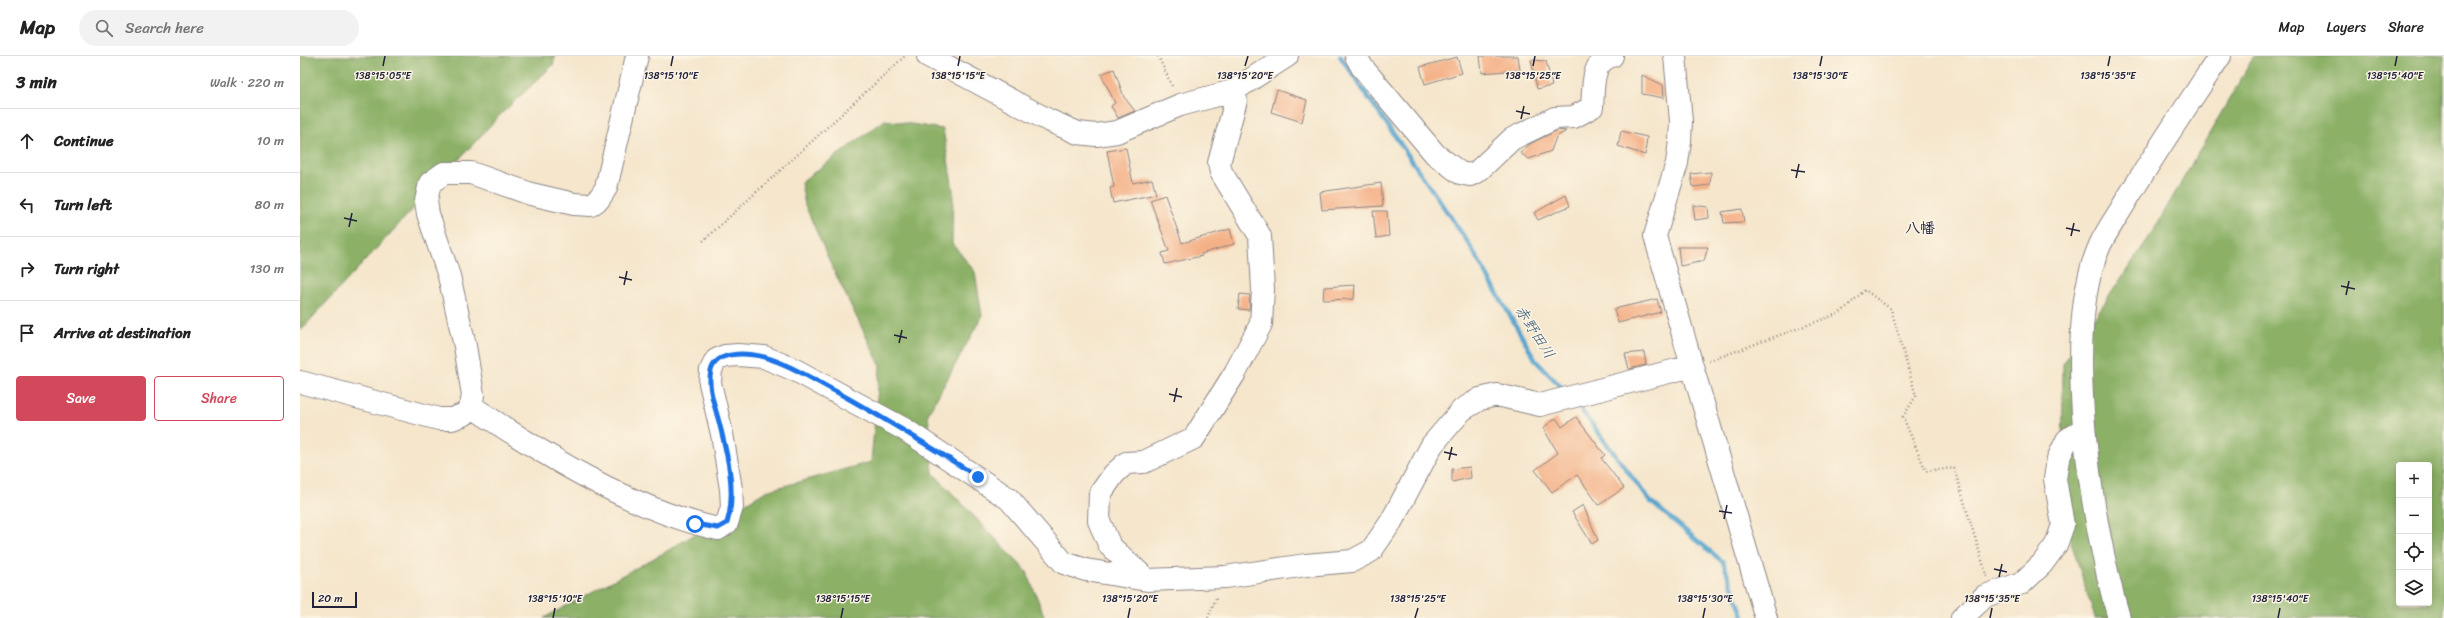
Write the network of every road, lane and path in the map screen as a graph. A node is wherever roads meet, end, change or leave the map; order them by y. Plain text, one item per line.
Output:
1 (637, 56) edge
2 (905, 56) edge
3 (928, 56) edge
4 (1158, 56) edge
5 (1287, 56) edge
6 (1356, 56) edge
7 (1612, 56) edge
8 (1675, 56) edge
9 (2220, 56) edge
10 (1233, 91) junction
11 (1180, 105) junction
12 (703, 241) dead end
13 (1692, 366) junction
14 (300, 382) edge
15 (470, 406) junction
16 (2084, 428) junction
17 (1147, 580) junction
18 (1992, 594) junction
19 (1766, 618) edge
20 (1962, 618) edge
21 (2119, 618) edge

1 - 15 street
2 - 12 path
3 - 11 street
4 - 11 path
5 - 10 street
6 - 7 street
8 - 13 street
9 - 16 street
10 - 11 street
10 - 17 street
13 - 17 street
13 - 18 path
13 - 19 street
14 - 15 street
15 - 17 street
16 - 18 street
16 - 21 street
18 - 20 street

